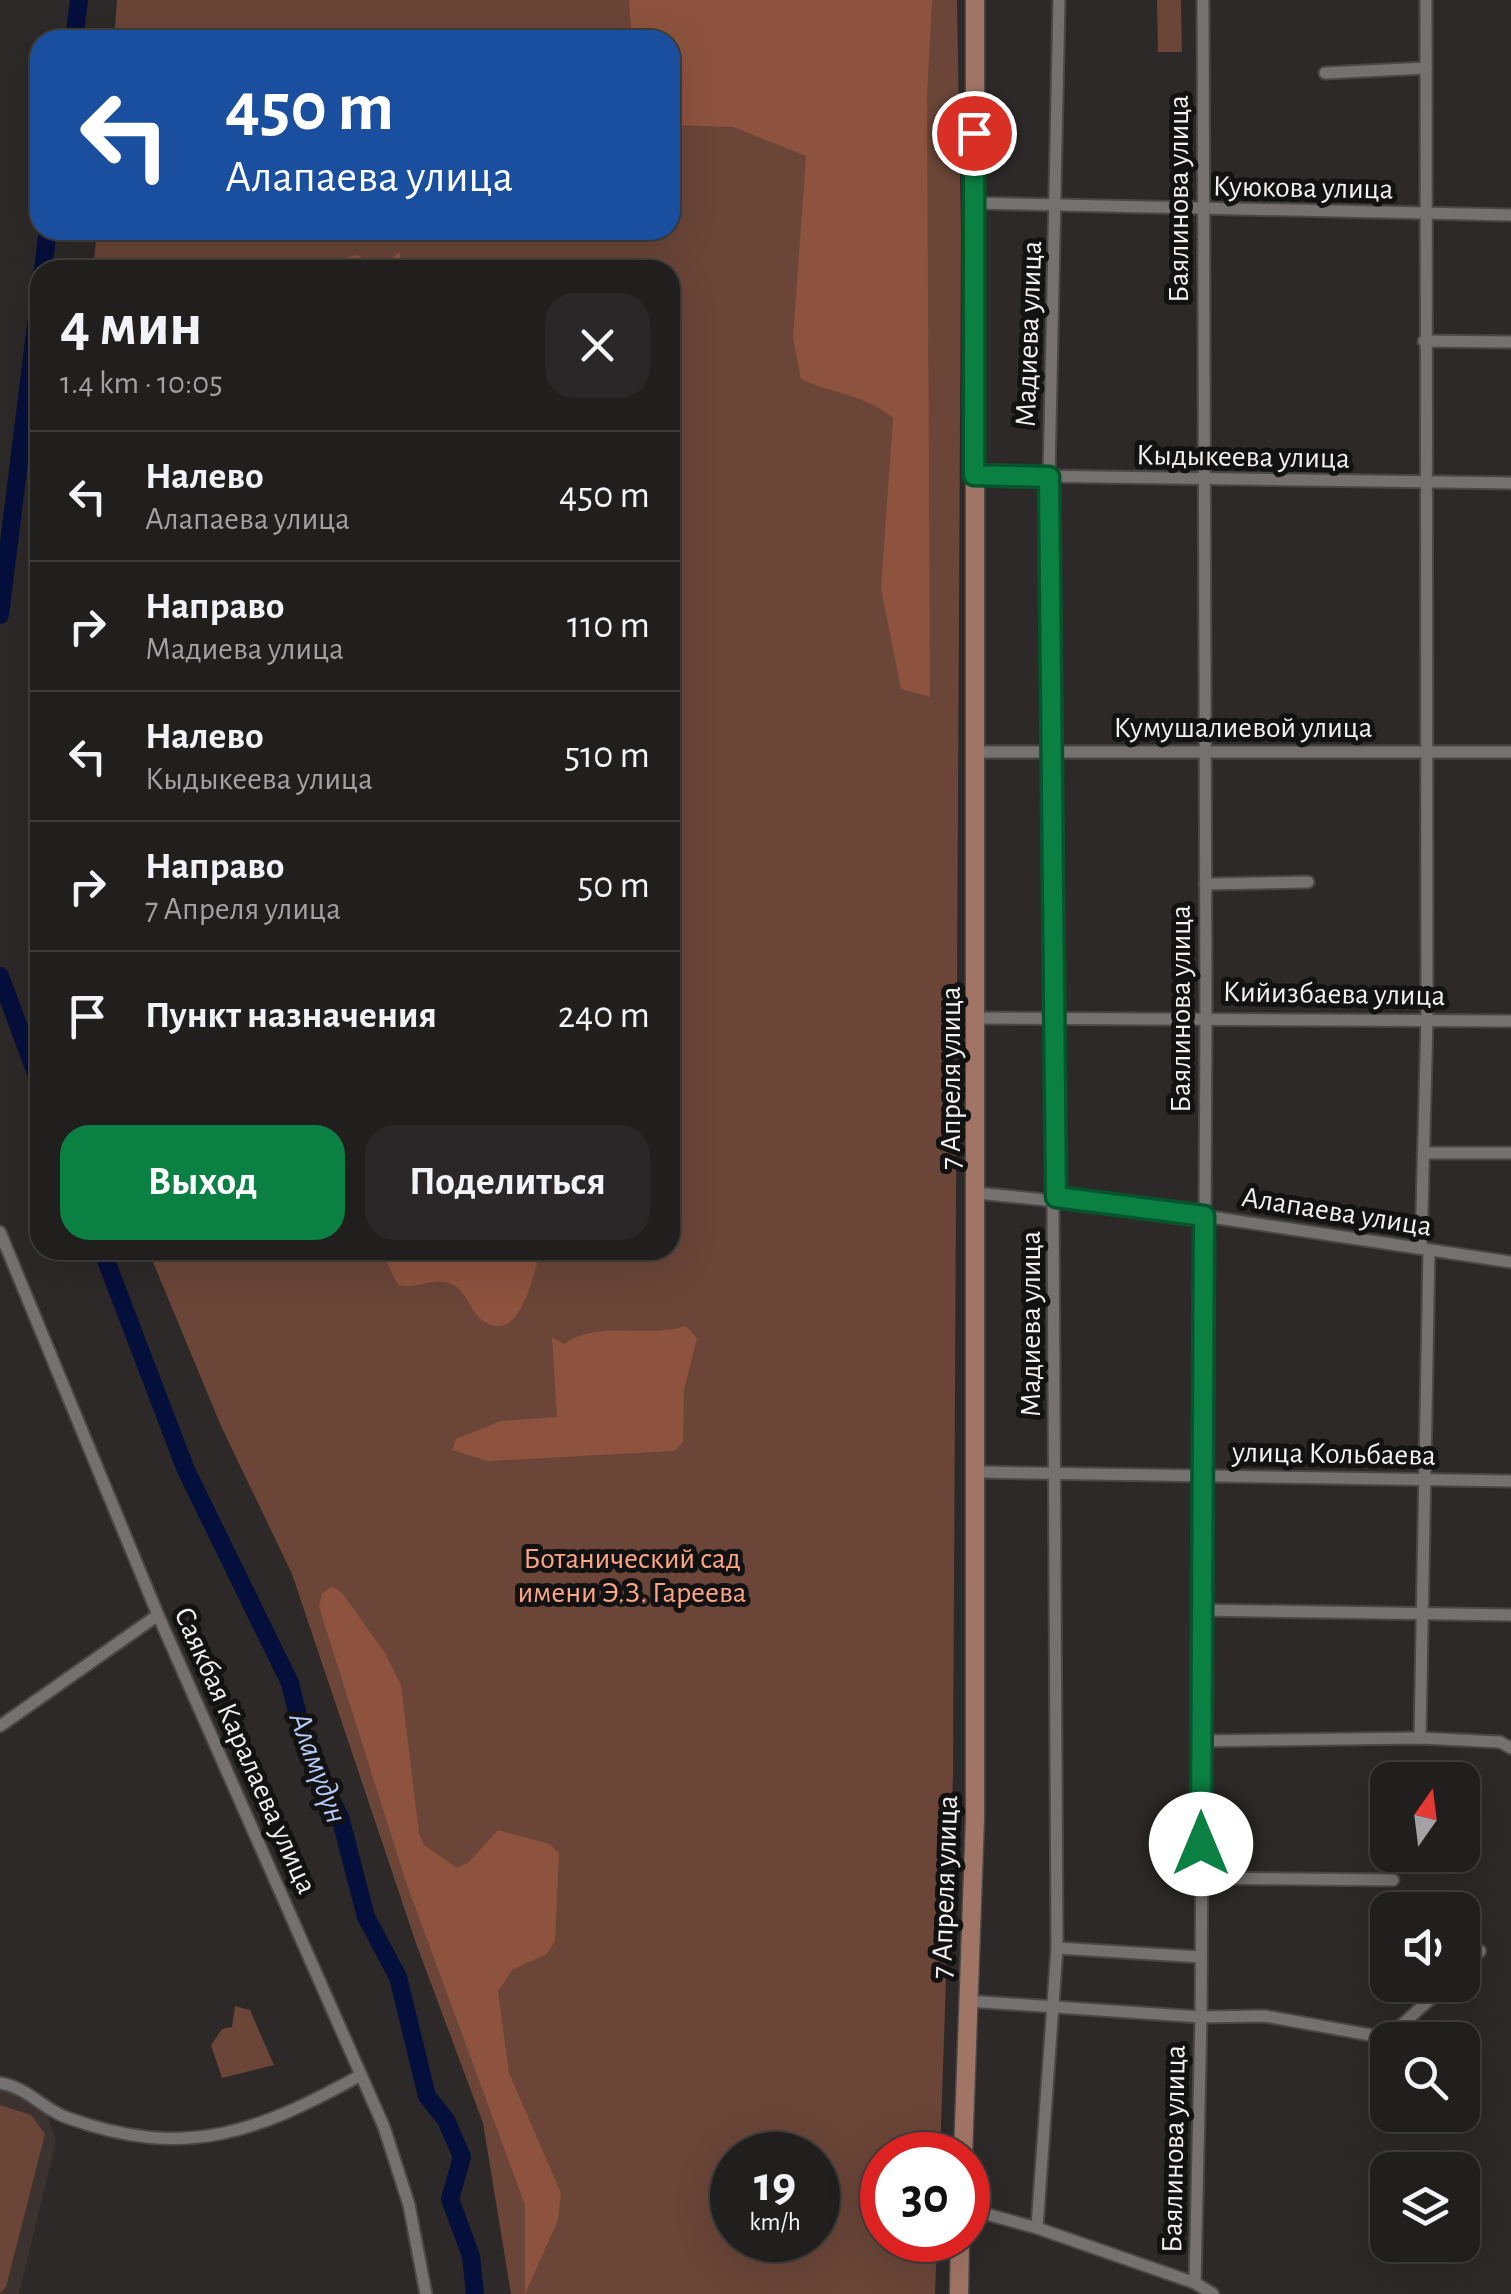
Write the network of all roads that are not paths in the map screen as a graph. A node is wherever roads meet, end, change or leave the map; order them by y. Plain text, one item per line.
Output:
1 (975, 0) edge
2 (1059, 0) edge
3 (1203, 0) edge
4 (1426, 0) edge
5 (1426, 68) junction
6 (1326, 72) dead end
7 (974, 203) junction
8 (1056, 205) junction
9 (1203, 210) junction
10 (1423, 214) junction
11 (1511, 214) edge
12 (1424, 341) junction
13 (1511, 342) edge
14 (974, 475) junction
15 (1049, 477) junction
16 (1203, 482) junction
17 (1511, 483) edge
18 (1426, 484) junction
19 (976, 752) junction
20 (1204, 752) junction
21 (1427, 752) junction
22 (1511, 752) edge
23 (1052, 753) junction
24 (1308, 882) dead end
25 (1205, 884) junction
26 (1206, 1017) junction
27 (977, 1018) junction
28 (1426, 1018) junction
29 (1053, 1020) junction
30 (1511, 1021) edge
31 (1423, 1153) junction
32 (1511, 1153) edge
33 (977, 1193) junction
34 (1056, 1197) junction
35 (1204, 1216) junction
36 (0, 1232) edge
37 (1425, 1249) junction
38 (1511, 1262) edge
39 (977, 1472) junction
40 (1055, 1474) junction
41 (1202, 1474) junction
42 (1424, 1480) junction
43 (1511, 1481) edge
44 (1200, 1610) junction
45 (1422, 1611) junction
46 (158, 1614) junction
47 (1511, 1615) edge
48 (0, 1726) edge
49 (1420, 1738) junction
50 (1201, 1741) junction
51 (1511, 1748) edge
52 (1201, 1878) junction
53 (1393, 1880) dead end
54 (1056, 1948) junction
55 (1201, 1957) junction
56 (968, 2002) junction
57 (1427, 2002) edge
58 (1055, 2010) junction
59 (1201, 2017) junction
60 (362, 2076) junction
61 (0, 2084) edge
62 (964, 2132) edge
63 (990, 2215) edge
64 (1037, 2228) junction
65 (959, 2262) edge
66 (1194, 2282) junction
67 (426, 2294) edge
68 (958, 2294) edge
69 (1213, 2294) edge

1 - 7 main road, 7 Апреля улица
2 - 8 street, Мадиева улица
3 - 9 street, Баялинова улица
4 - 5 street
5 - 6 street
5 - 10 street
7 - 8 street, Куюкова улица
7 - 14 main road, 7 Апреля улица
8 - 9 street, Куюкова улица
8 - 15 street, Мадиева улица
9 - 10 street, Куюкова улица
9 - 16 street, Баялинова улица
10 - 11 street, Куюкова улица
10 - 12 street
12 - 13 street
12 - 18 street
14 - 15 street, Кыдыкеева улица
14 - 19 main road, 7 Апреля улица
15 - 16 street, Кыдыкеева улица
15 - 23 street, Мадиева улица
16 - 18 street, Кыдыкеева улица
16 - 20 street, Баялинова улица
17 - 18 street, Кыдыкеева улица
18 - 21 street
19 - 23 street, Кумушалиевой улица
19 - 27 main road, 7 Апреля улица
20 - 21 street, Кумушалиевой улица
20 - 23 street, Кумушалиевой улица
20 - 25 street, Баялинова улица
21 - 22 street, Кумушалиевой улица
21 - 28 street
23 - 29 street, Мадиева улица
24 - 25 street
25 - 26 street, Баялинова улица
26 - 28 street, Кийизбаева улица
26 - 29 street, Кийизбаева улица
26 - 35 street, Баялинова улица
27 - 29 street, Кийизбаева улица
27 - 33 main road, 7 Апреля улица
28 - 30 street, Кийизбаева улица
28 - 31 street
29 - 34 street, Мадиева улица
31 - 32 street
31 - 37 street
33 - 34 street, Алапаева улица
33 - 39 main road, 7 Апреля улица
34 - 35 street, Алапаева улица
34 - 40 street, Мадиева улица
35 - 37 street, Алапаева улица
35 - 41 street, Баялинова улица
36 - 46 street, Саякбая Каралаева улица
37 - 38 street, Алапаева улица
37 - 42 street
39 - 40 street, улица Кольбаева
39 - 56 main road, 7 Апреля улица
40 - 41 street, улица Кольбаева
40 - 54 street, Мадиева улица
41 - 42 street, улица Кольбаева
41 - 44 street, Баялинова улица
42 - 43 street, улица Кольбаева
42 - 45 street
44 - 45 street
44 - 50 street, Баялинова улица
45 - 47 street
45 - 49 street
46 - 48 street
46 - 60 street, Саякбая Каралаева улица
49 - 50 street
49 - 51 street
50 - 52 street, Баялинова улица
52 - 53 street
52 - 55 street, Баялинова улица
54 - 55 street
54 - 58 street, Мадиева улица
55 - 59 street, Баялинова улица
56 - 58 street, Баялинова улица
56 - 62 main road, 7 Апреля улица
57 - 59 street, Баялинова улица
58 - 59 street, Баялинова улица
58 - 64 street, Мадиева улица
59 - 66 street, Баялинова улица
60 - 61 street
60 - 67 street, Саякбая Каралаева улица
63 - 64 street, Баялинова улица
64 - 66 street, Баялинова улица
65 - 68 main road
66 - 69 street, Баялинова улица

